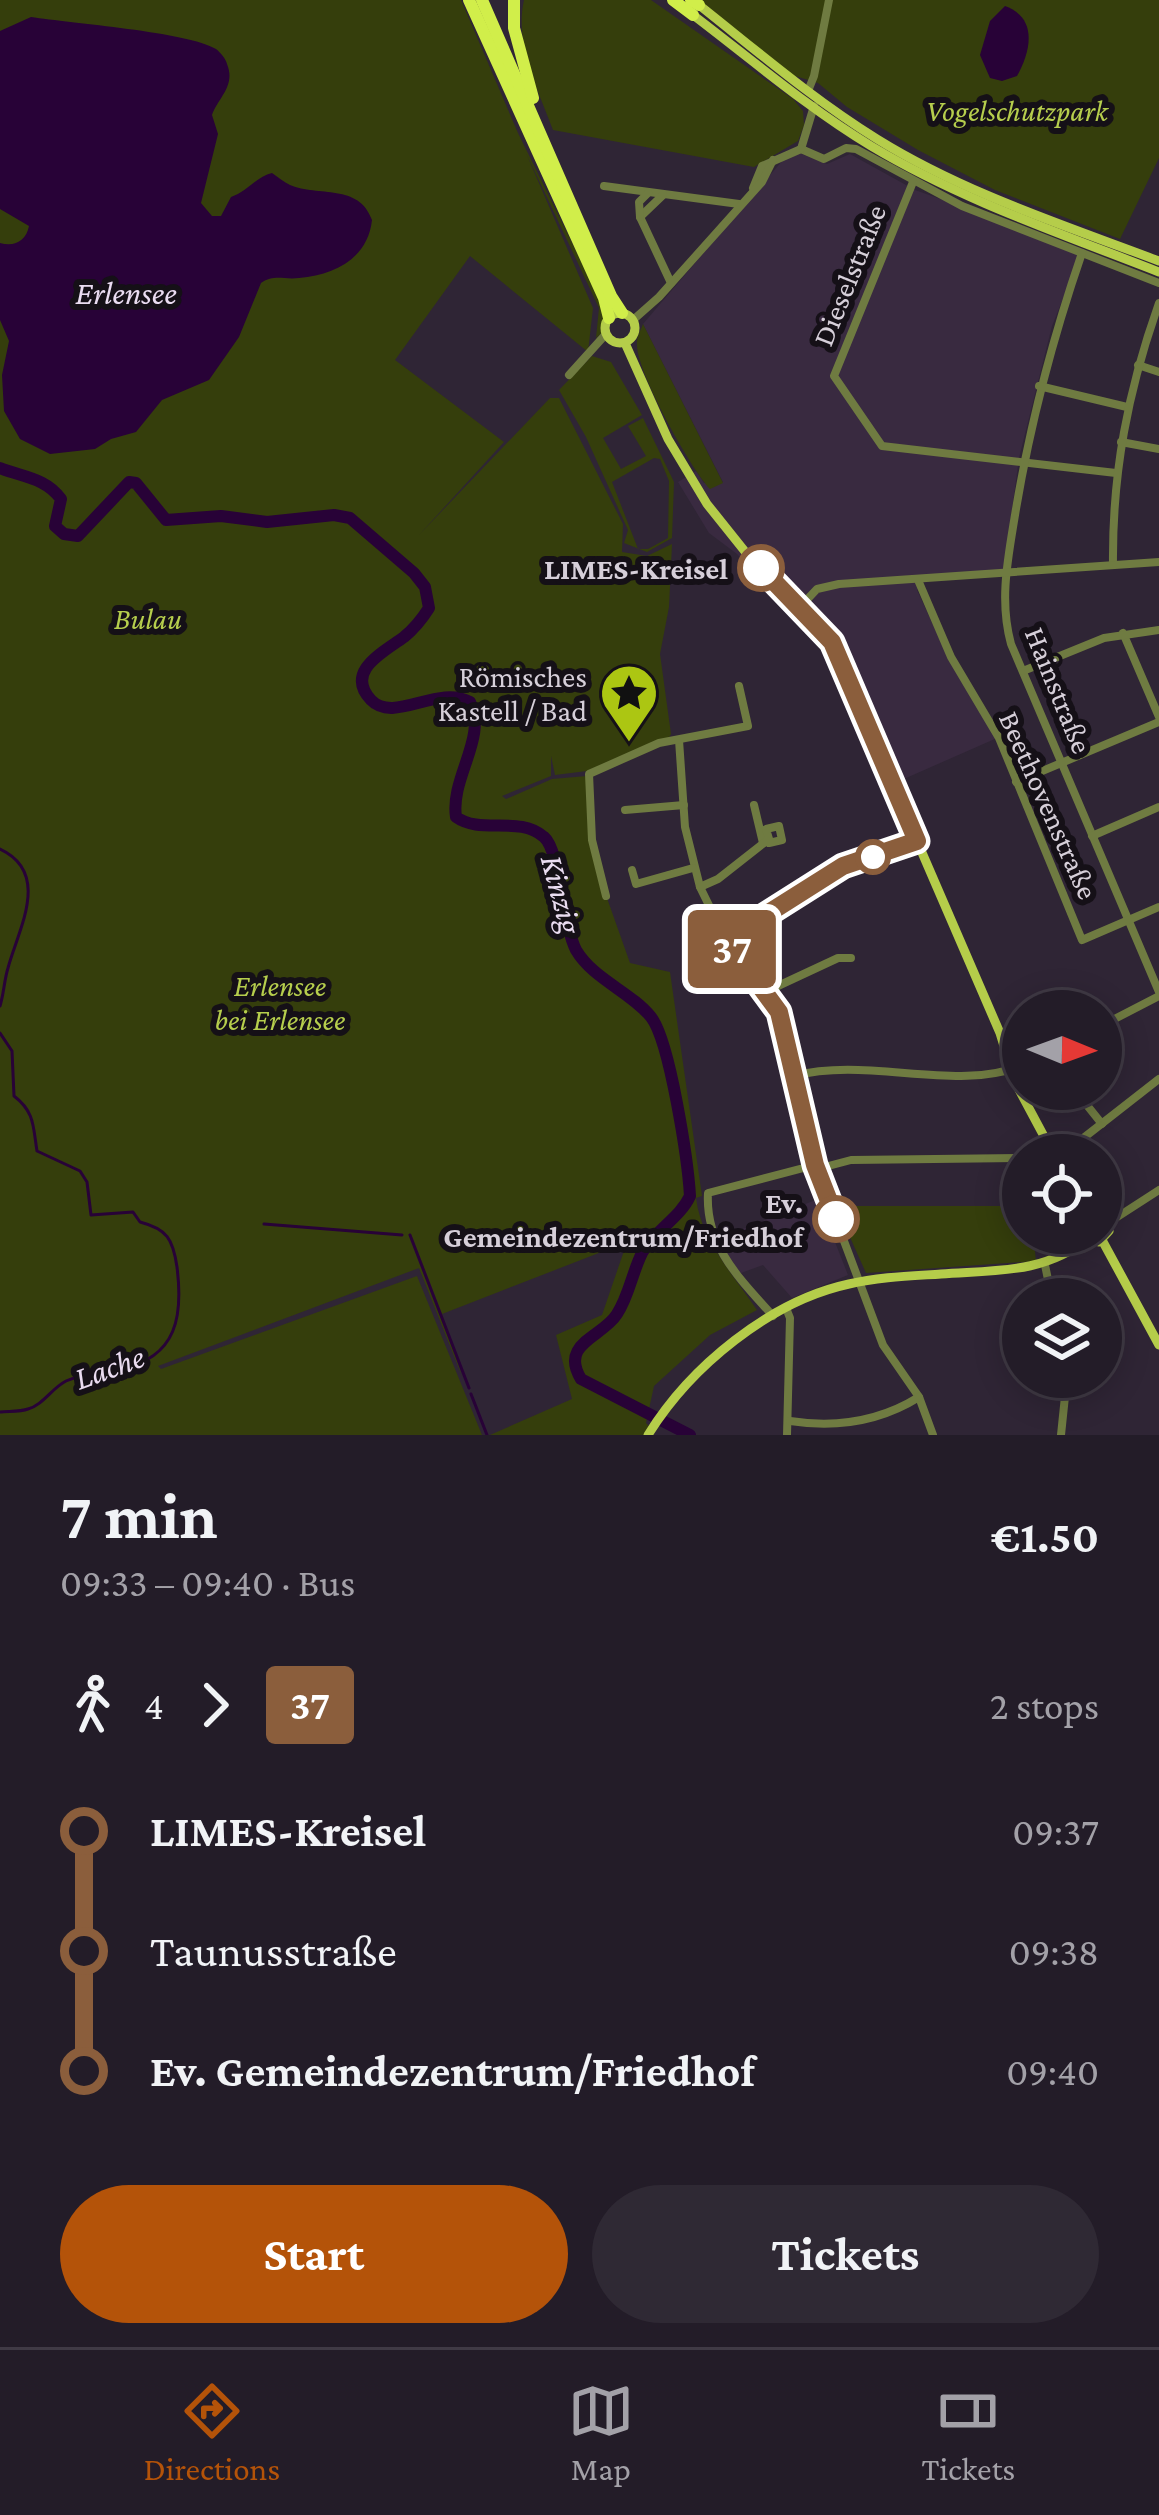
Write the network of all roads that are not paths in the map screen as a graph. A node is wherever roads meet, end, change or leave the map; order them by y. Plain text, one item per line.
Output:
1 (469, 0) edge
2 (482, 0) edge
3 (514, 0) edge
4 (673, 0) edge
5 (829, 0) edge
6 (694, 5) edge
7 (790, 89) junction
8 (808, 91) junction
9 (829, 106) junction
10 (815, 109) junction
11 (807, 126) junction
12 (842, 127) junction
13 (801, 149) junction
14 (549, 151) junction
15 (913, 182) junction
16 (604, 186) dead end
17 (648, 192) junction
18 (663, 195) junction
19 (740, 205) junction
20 (640, 217) junction
21 (1082, 253) junction
22 (1159, 261) edge
23 (1159, 272) edge
24 (671, 283) junction
25 (1159, 284) edge
26 (1159, 303) edge
27 (621, 317) junction
28 (608, 337) junction
29 (625, 343) junction
30 (1138, 365) junction
31 (1159, 372) edge
32 (569, 375) dead end
33 (1039, 386) junction
34 (1126, 407) junction
35 (1121, 442) junction
36 (1159, 449) edge
37 (1024, 462) junction
38 (1116, 473) junction
39 (1159, 562) edge
40 (1113, 565) junction
41 (1006, 574) junction
42 (918, 580) junction
43 (800, 607) junction
44 (1159, 630) edge
45 (1124, 633) junction
46 (1023, 671) junction
47 (739, 686) dead end
48 (1159, 720) edge
49 (679, 740) junction
50 (1062, 762) junction
51 (1016, 782) junction
52 (684, 805) junction
53 (754, 805) dead end
54 (1159, 807) edge
55 (626, 810) dead end
56 (1092, 836) junction
57 (917, 841) junction
58 (693, 868) junction
59 (632, 870) dead end
60 (700, 887) junction
61 (606, 896) dead end
62 (1159, 907) edge
63 (1129, 920) junction
64 (726, 940) junction
65 (851, 958) dead end
66 (765, 992) junction
67 (1159, 994) edge
68 (1122, 1014) edge
69 (1002, 1032) edge
70 (1002, 1072) edge
71 (794, 1076) junction
72 (1159, 1079) edge
73 (1091, 1110) edge
74 (1102, 1124) junction
75 (1089, 1134) edge
76 (1002, 1157) edge
77 (816, 1167) junction
78 (1159, 1190) edge
79 (1122, 1210) edge
80 (1067, 1254) edge
81 (1110, 1254) edge
82 (1045, 1264) junction
83 (1048, 1278) edge
84 (861, 1282) junction
85 (786, 1308) junction
86 (773, 1316) junction
87 (1159, 1346) edge
88 (919, 1397) junction
89 (1065, 1398) edge
90 (790, 1420) junction
91 (650, 1433) edge
92 (787, 1435) edge
93 (934, 1435) edge
94 (1061, 1435) edge

1 - 27 highway
2 - 14 highway
3 - 14 highway
4 - 6 highway
5 - 8 street
6 - 7 main road
6 - 8 main road
7 - 8 street
7 - 10 main road
7 - 11 street
8 - 9 main road
8 - 10 street
9 - 10 street
9 - 22 main road
10 - 11 street
10 - 12 main road
11 - 13 street
12 - 13 street
12 - 23 main road
13 - 15 street
13 - 19 street
14 - 27 highway
15 - 21 street
15 - 37 street, Dieselstraße
16 - 17 street
17 - 18 street
17 - 20 street
18 - 19 street
18 - 20 street
19 - 24 street
20 - 24 street
21 - 25 street
21 - 33 street, Hainstraße
24 - 27 street
26 - 30 street
27 - 28 main road
27 - 29 main road
28 - 29 main road
28 - 32 street
29 - 43 main road
30 - 31 street
30 - 34 street
33 - 34 street
33 - 37 street, Hainstraße
34 - 35 street
35 - 36 street
35 - 38 street
37 - 38 street
37 - 41 street, Hainstraße
38 - 40 street
39 - 40 street
40 - 41 street
41 - 42 street
41 - 46 street, Hainstraße
42 - 43 street
42 - 51 street, Beethovenstraße
43 - 57 main road
44 - 45 street
45 - 46 street
45 - 48 street
46 - 50 street, Hainstraße
47 - 49 street
48 - 50 street
49 - 52 street
49 - 61 street
50 - 51 street
50 - 56 street, Hainstraße
51 - 63 street, Beethovenstraße
52 - 55 street
52 - 58 street
53 - 60 street
54 - 56 street
56 - 63 street, Hainstraße
57 - 64 street
57 - 69 main road
58 - 59 street
58 - 60 street
60 - 64 street
62 - 63 street
63 - 67 street, Hainstraße
64 - 66 street
65 - 66 street
66 - 71 street
67 - 68 street
70 - 71 street
71 - 77 street
72 - 74 street
73 - 74 street
74 - 75 street
76 - 77 street
77 - 84 street
77 - 86 street
78 - 79 street
80 - 82 main road
81 - 87 main road
82 - 83 street
82 - 84 main road
84 - 85 main road
84 - 88 street
85 - 86 main road
85 - 90 street
86 - 91 main road
88 - 90 street
88 - 93 street
89 - 94 street
90 - 92 street

